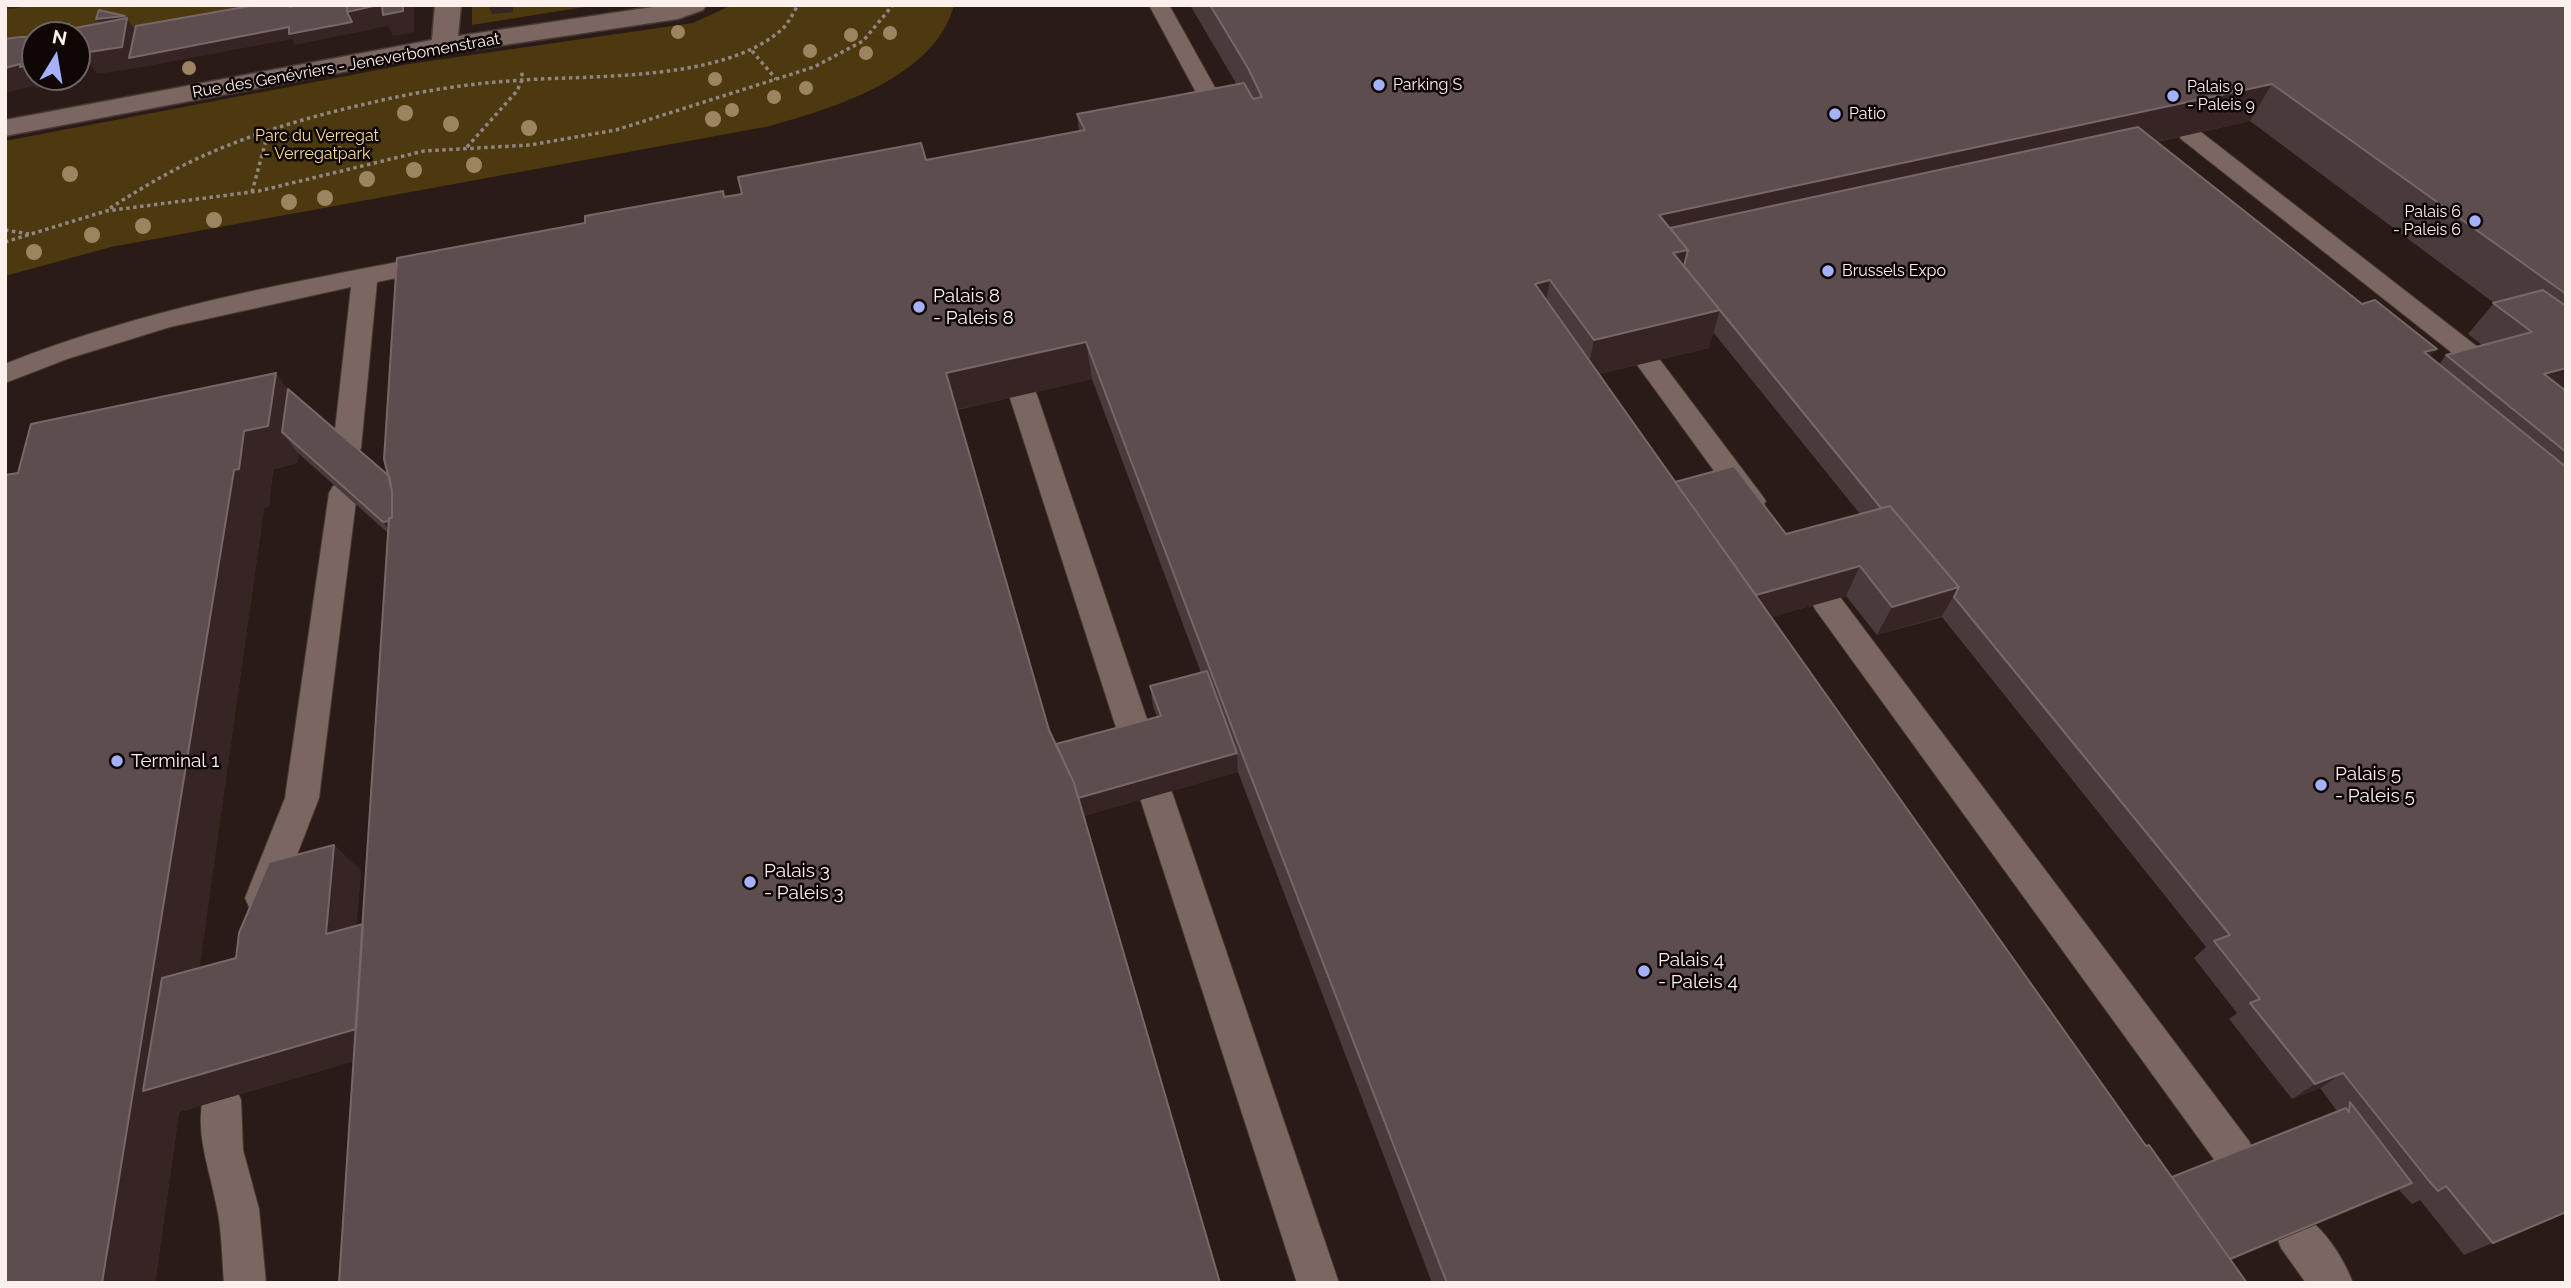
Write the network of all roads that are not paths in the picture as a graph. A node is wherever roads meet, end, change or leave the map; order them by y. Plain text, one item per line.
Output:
1 (448, 5) edge
2 (1159, 5) edge
3 (691, 7) edge
4 (444, 46) junction
5 (1190, 116) edge
6 (5, 128) edge
7 (2189, 134) edge
8 (460, 258) edge
9 (365, 276) junction
10 (1648, 362) edge
11 (2488, 368) edge
12 (5, 374) edge
13 (1023, 395) edge
14 (346, 448) edge
15 (343, 493) edge
16 (1770, 526) edge
17 (1826, 601) edge
18 (1138, 743) edge
19 (1156, 795) edge
20 (253, 921) edge
21 (221, 1100) edge
22 (2235, 1155) edge
23 (2296, 1233) edge
24 (245, 1283) edge
25 (1318, 1283) edge
26 (2332, 1283) edge

1 - 4 street
2 - 5 lane
3 - 4 street, Rue des Genévriers - Jeneverbomenstraat
4 - 6 street, Rue des Genévriers - Jeneverbomenstraat
7 - 11 lane
8 - 9 lane
9 - 12 lane
9 - 14 lane
10 - 16 lane
13 - 18 lane
15 - 20 lane
17 - 22 lane
19 - 25 lane
21 - 24 lane
23 - 26 lane

